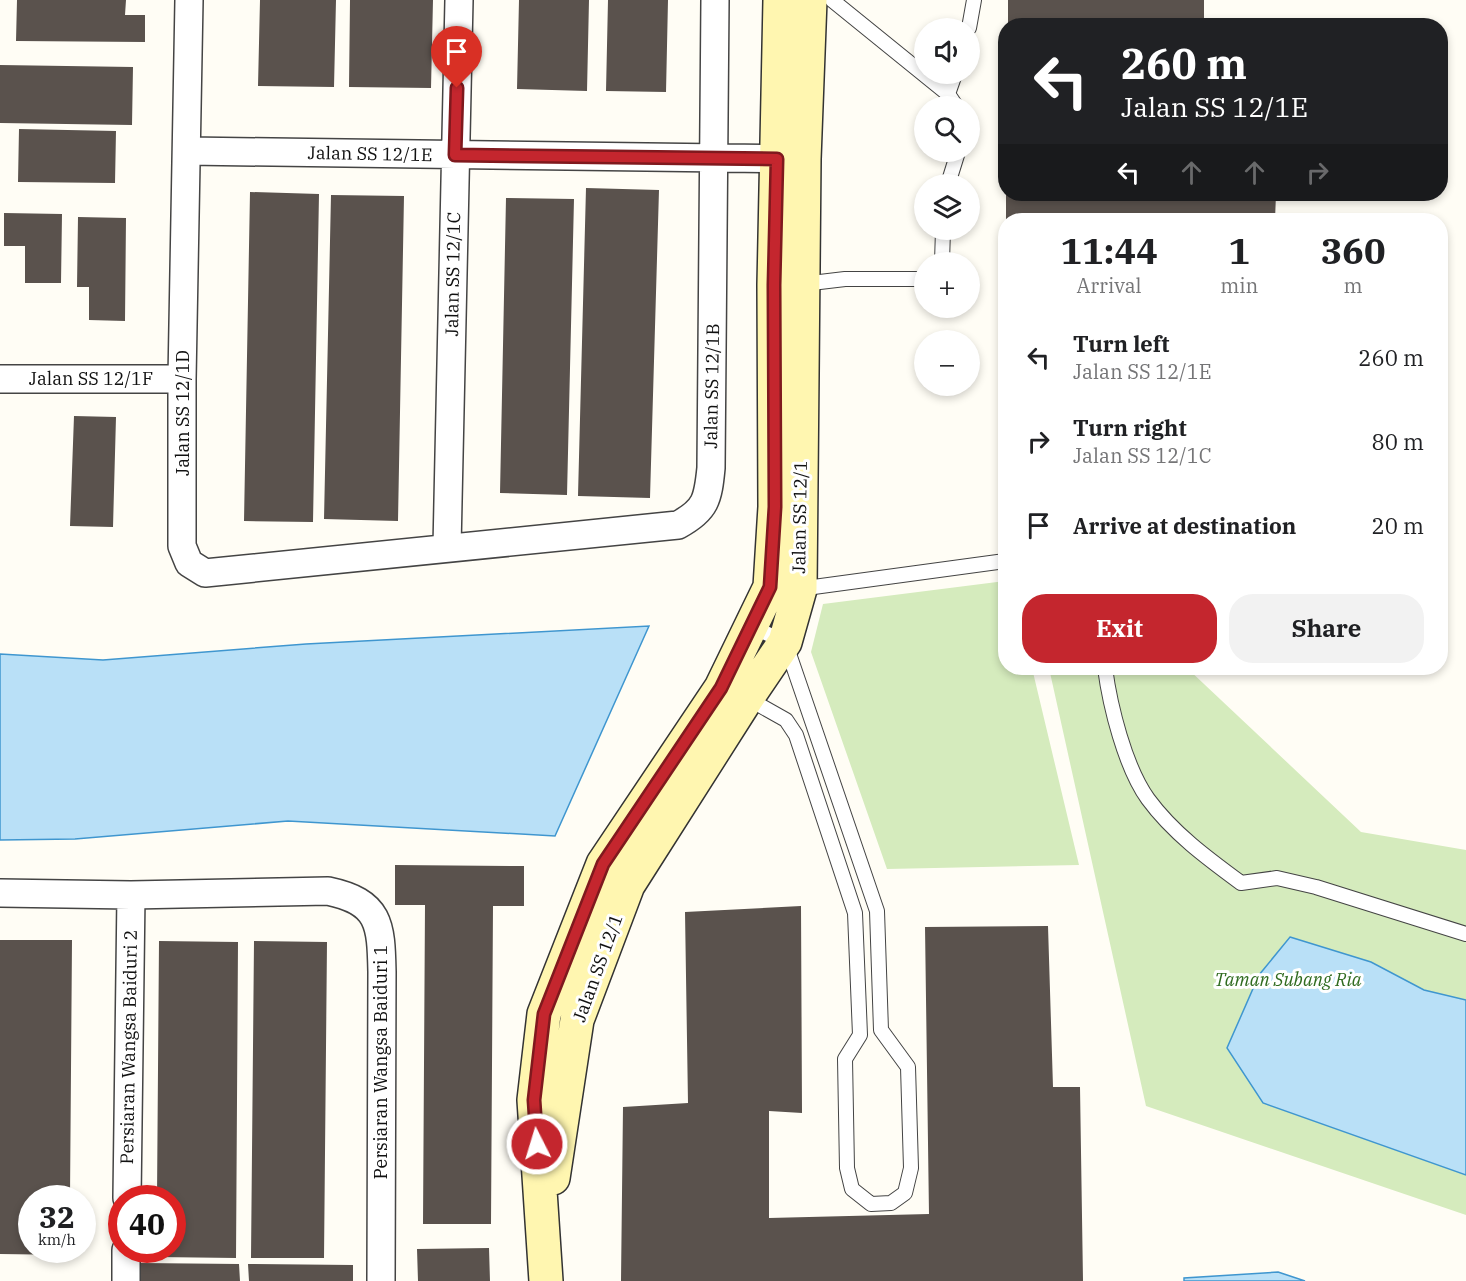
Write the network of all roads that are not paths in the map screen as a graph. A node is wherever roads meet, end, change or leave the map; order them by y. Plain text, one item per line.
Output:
1 (189, 0) edge
2 (459, 0) edge
3 (715, 0) edge
4 (780, 0) edge
5 (810, 0) edge
6 (832, 0) edge
7 (974, 0) edge
8 (971, 18) edge
9 (952, 84) edge
10 (948, 94) joint
11 (188, 151) junction
12 (455, 155) junction
13 (715, 158) junction
14 (791, 159) junction
15 (914, 279) edge
16 (789, 284) junction
17 (0, 379) edge
18 (182, 380) junction
19 (447, 547) junction
20 (998, 562) edge
21 (785, 588) junction
22 (753, 627) junction
23 (785, 642) junction
24 (1107, 675) edge
25 (734, 693) junction
26 (0, 893) edge
27 (130, 895) junction
28 (1466, 934) edge
29 (127, 1185) edge
30 (126, 1263) edge
31 (126, 1281) edge
32 (381, 1281) edge
33 (546, 1281) edge

1 - 11 street, Jalan SS 12/1D
2 - 12 street, Jalan SS 12/1C
3 - 13 street, Jalan SS 12/1B
4 - 14 street, Jalan SS 12/1
5 - 14 street, Jalan SS 12/1
6 - 10 lane
7 - 8 lane
9 - 10 lane
11 - 12 street, Jalan SS 12/1E
11 - 18 street, Jalan SS 12/1D
12 - 13 street, Jalan SS 12/1E
12 - 19 street, Jalan SS 12/1C
13 - 14 street, Jalan SS 12/1E
13 - 19 street, Jalan SS 12/1B
14 - 16 street, Jalan SS 12/1
15 - 16 lane
16 - 21 street, Jalan SS 12/1
17 - 18 street, Jalan SS 12/1F
18 - 19 street, Jalan SS 12/1D
20 - 21 lane
21 - 22 street, Jalan SS 12/1
21 - 23 street, Jalan SS 12/1
22 - 23 lane
22 - 25 street, Jalan SS 12/1
23 - 25 street, Jalan SS 12/1
23 - 25 lane
24 - 28 lane
25 - 33 street, Jalan SS 12/1
26 - 27 street, Persiaran Wangsa Baiduri 1
27 - 29 street, Persiaran Wangsa Baiduri 2
27 - 32 street, Persiaran Wangsa Baiduri 1
30 - 31 street

